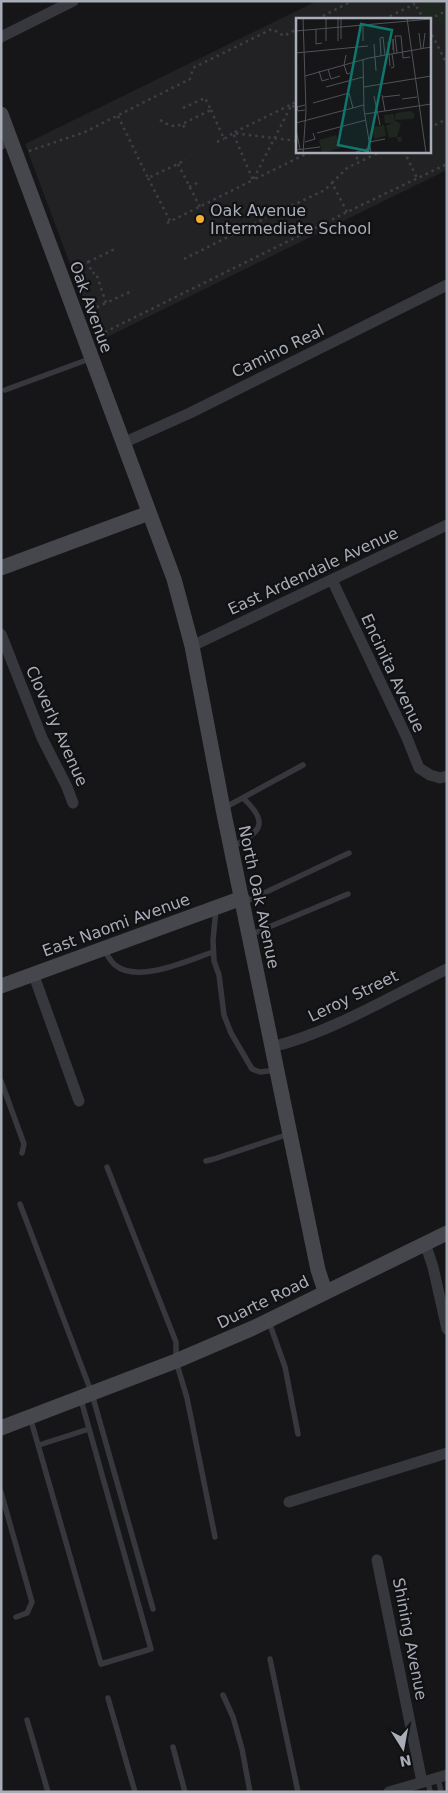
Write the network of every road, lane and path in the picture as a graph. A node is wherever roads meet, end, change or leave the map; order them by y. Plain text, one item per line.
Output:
1 (73, 1) edge
2 (352, 1) edge
3 (414, 3) edge
4 (447, 11) edge
5 (319, 18) edge
6 (386, 18) edge
7 (423, 18) edge
8 (430, 19) edge
9 (296, 30) edge
10 (430, 31) edge
11 (1, 37) edge
12 (447, 64) edge
13 (296, 102) edge
14 (292, 104) junction
15 (183, 108) dead end
16 (211, 110) junction
17 (296, 111) edge
18 (1, 114) edge
19 (118, 116) junction
20 (160, 120) dead end
21 (446, 120) edge
22 (182, 124) junction
23 (185, 128) dead end
24 (430, 128) edge
25 (233, 133) junction
26 (274, 138) junction
27 (224, 139) junction
28 (296, 141) edge
29 (6, 142) edge
30 (217, 142) dead end
31 (310, 152) edge
32 (354, 152) edge
33 (380, 152) edge
34 (404, 152) edge
35 (16, 155) junction
36 (186, 160) dead end
37 (359, 163) junction
38 (178, 164) junction
39 (447, 164) edge
40 (148, 178) junction
41 (417, 178) junction
42 (253, 180) junction
43 (197, 183) dead end
44 (332, 183) junction
45 (189, 187) junction
46 (200, 207) junction
47 (347, 212) junction
48 (274, 214) dead end
49 (266, 218) dead end
50 (170, 221) junction
51 (167, 223) dead end
52 (115, 249) dead end
53 (184, 259) dead end
54 (88, 262) junction
55 (75, 267) dead end
56 (447, 285) edge
57 (132, 291) dead end
58 (106, 303) junction
59 (91, 310) dead end
60 (99, 335) dead end
61 (92, 358) junction
62 (5, 390) dead end
63 (123, 443) junction
64 (149, 512) junction
65 (447, 525) edge
66 (1, 568) edge
67 (332, 580) junction
68 (1, 634) edge
69 (192, 646) junction
70 (304, 765) dead end
71 (447, 776) edge
72 (242, 798) junction
73 (73, 803) dead end
74 (223, 809) junction
75 (232, 847) junction
76 (349, 852) dead end
77 (348, 894) dead end
78 (243, 900) junction
79 (216, 907) junction
80 (250, 935) junction
81 (103, 948) junction
82 (213, 952) junction
83 (447, 969) edge
84 (33, 973) junction
85 (1, 986) edge
86 (272, 1047) junction
87 (278, 1070) junction
88 (1, 1081) edge
89 (80, 1101) dead end
90 (290, 1133) junction
91 (22, 1153) dead end
92 (206, 1161) dead end
93 (107, 1167) dead end
94 (20, 1204) dead end
95 (447, 1233) edge
96 (425, 1243) junction
97 (325, 1291) junction
98 (269, 1320) junction
99 (447, 1328) edge
100 (176, 1361) junction
101 (86, 1396) junction
102 (30, 1417) junction
103 (1, 1428) edge
104 (89, 1429) junction
105 (298, 1434) dead end
106 (39, 1445) junction
107 (447, 1453) edge
108 (1, 1492) edge
109 (288, 1502) dead end
110 (215, 1537) dead end
111 (377, 1560) dead end
112 (153, 1608) dead end
113 (16, 1617) dead end
114 (270, 1659) dead end
115 (223, 1695) dead end
116 (108, 1698) dead end
117 (27, 1720) dead end
118 (173, 1747) dead end
119 (433, 1782) edge
120 (48, 1792) edge
121 (136, 1792) edge
122 (185, 1792) edge
123 (250, 1792) edge
124 (298, 1792) edge
125 (389, 1792) edge
126 (441, 1792) edge

1 - 11 street
2 - 5 path
3 - 6 path
3 - 7 path
4 - 8 path
9 - 19 path
10 - 12 path
13 - 14 path
14 - 17 path
14 - 25 path
14 - 26 path
15 - 16 path
16 - 22 path
16 - 27 path
18 - 29 street, Oak Avenue
19 - 35 path
19 - 40 path
20 - 22 path
21 - 24 path
22 - 23 path
25 - 26 path
25 - 27 path
25 - 42 path
26 - 28 path
26 - 42 path
27 - 30 path
29 - 35 street, Oak Avenue
31 - 42 path
32 - 37 path
33 - 37 path
34 - 41 path
35 - 61 street, Oak Avenue
36 - 38 path
37 - 44 path
38 - 40 path
38 - 45 path
39 - 41 path
40 - 50 path
41 - 47 path
42 - 46 path
43 - 45 path
44 - 47 path
44 - 48 path
45 - 46 path
46 - 50 path
47 - 60 path
49 - 53 path
50 - 51 path
52 - 54 path
54 - 55 path
54 - 58 path
56 - 63 street, Camino Real
57 - 58 path
58 - 59 path
61 - 62 lane
61 - 63 street, Oak Avenue
63 - 64 street, Oak Avenue
64 - 66 street
64 - 69 street, North Oak Avenue
65 - 67 street, East Ardendale Avenue
67 - 69 street, East Ardendale Avenue
67 - 71 street, Encinita Avenue
68 - 73 street, Cloverly Avenue
69 - 74 street, North Oak Avenue
70 - 72 lane
72 - 74 lane
72 - 75 lane
74 - 75 street, North Oak Avenue
75 - 78 street, North Oak Avenue
76 - 78 lane
77 - 80 lane
78 - 79 street, East Naomi Avenue
78 - 80 street, North Oak Avenue
79 - 81 street, East Naomi Avenue
79 - 82 lane
80 - 86 street, North Oak Avenue
81 - 82 lane
81 - 84 street, East Naomi Avenue
82 - 87 lane
83 - 86 street, Leroy Street
84 - 85 street, East Naomi Avenue
84 - 89 street
86 - 87 street, North Oak Avenue
87 - 90 street, North Oak Avenue
88 - 91 lane
90 - 92 lane
90 - 97 street, North Oak Avenue
93 - 100 lane
94 - 101 lane
95 - 96 street, Duarte Road
96 - 97 street, Duarte Road
96 - 99 street
97 - 98 street, Duarte Road
98 - 100 street, Duarte Road
98 - 105 lane
100 - 101 street, Duarte Road
100 - 110 lane
101 - 102 street, Duarte Road
101 - 104 lane
101 - 112 lane
102 - 103 street, Duarte Road
102 - 106 lane
104 - 106 lane
104 - 106 lane
107 - 109 street
108 - 113 lane
111 - 119 street, Shining Avenue
114 - 124 lane
115 - 123 lane
116 - 121 lane
117 - 120 lane
118 - 122 lane
119 - 125 street
119 - 126 lane

